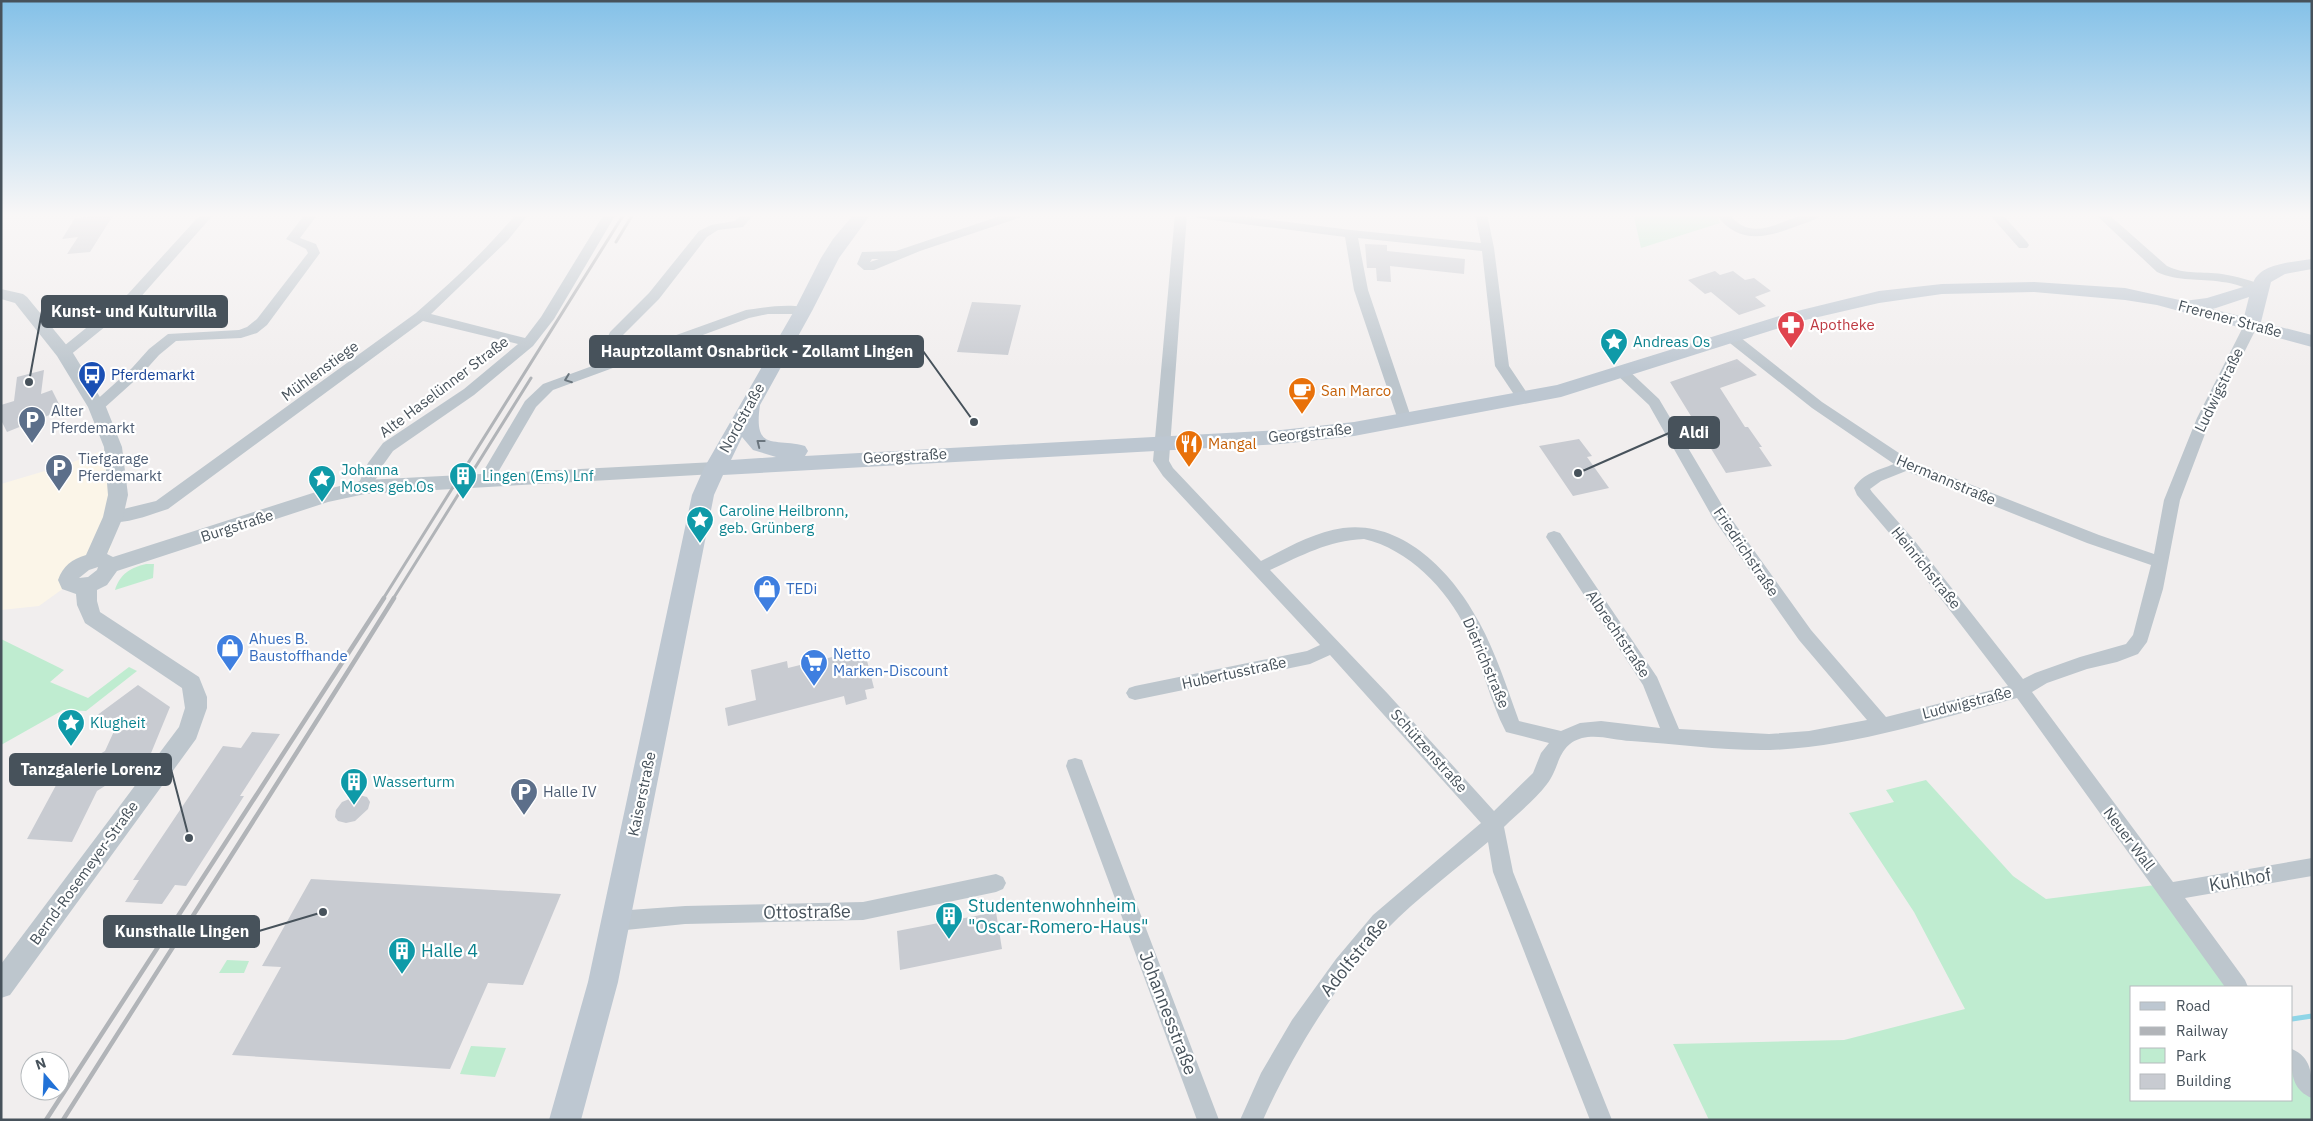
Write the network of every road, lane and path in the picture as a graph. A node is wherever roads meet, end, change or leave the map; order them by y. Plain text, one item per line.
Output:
1 (161, 266) edge
2 (306, 266) edge
3 (475, 266) edge
4 (579, 266) edge
5 (677, 266) edge
6 (826, 266) edge
7 (1178, 266) edge
8 (1357, 266) edge
9 (1490, 266) edge
10 (2159, 266) edge
11 (2302, 266) edge
12 (2260, 288) junction
13 (2088, 289) joint
14 (1, 294) edge
15 (2158, 300) junction
16 (803, 311) junction
17 (421, 316) junction
18 (2250, 325) junction
19 (1731, 337) junction
20 (2312, 341) edge
21 (528, 343) junction
22 (64, 353) junction
23 (614, 362) junction
24 (1622, 372) junction
25 (755, 393) junction
26 (1524, 400) junction
27 (97, 407) junction
28 (1405, 420) junction
29 (1162, 443) junction
30 (893, 456) junction
31 (1906, 465) junction
32 (716, 468) junction
33 (485, 482) junction
34 (365, 487) junction
35 (113, 517) junction
36 (1554, 537) dead end
37 (2160, 562) junction
38 (102, 563) junction
39 (1258, 569) junction
40 (88, 585) joint
41 (1332, 647) junction
42 (2020, 690) junction
43 (1135, 693) dead end
44 (1882, 725) junction
45 (1673, 737) junction
46 (1562, 739) junction
47 (1075, 766) dead end
48 (1494, 824) junction
49 (2312, 868) edge
50 (996, 883) dead end
51 (2168, 892) junction
52 (616, 921) junction
53 (1, 986) edge
54 (2237, 986) edge
55 (2293, 1061) edge
56 (2312, 1087) edge
57 (565, 1120) edge
58 (1208, 1120) edge
59 (1250, 1120) edge
60 (1601, 1120) edge

1 - 22 street
2 - 27 street
3 - 17 street, Mühlenstiege
4 - 21 street, Alte Haselünner Straße
5 - 23 street
6 - 16 main road, Nordstraße
7 - 29 street, Schützenstraße
8 - 28 street
9 - 26 street
10 - 12 street
11 - 12 main road
12 - 15 main road
12 - 18 main road
13 - 15 main road, Frerener Straße
13 - 19 main road, Georgstraße
14 - 22 street
15 - 18 main road, Frerener Straße
16 - 23 street
16 - 25 main road, Nordstraße
17 - 21 street
17 - 35 street, Mühlenstiege
18 - 20 main road, Frerener Straße
18 - 37 street, Ludwigstraße
19 - 24 main road, Georgstraße
19 - 31 street, Hermannstraße
21 - 34 street, Alte Haselünner Straße
22 - 27 street
23 -> 33 street
24 - 26 main road, Georgstraße
24 - 44 street, Friedrichstraße
30 -> 25 main road
25 - 32 main road, Nordstraße
26 - 28 main road, Georgstraße
27 - 35 street
28 - 29 main road, Georgstraße
29 - 30 main road, Georgstraße
29 - 39 street, Schützenstraße
30 - 32 main road, Georgstraße
31 - 37 street, Hermannstraße
31 - 42 street, Heinrichstraße
32 - 33 street, Georgstraße
32 - 52 main road, Kaiserstraße
33 - 34 street, Georgstraße
34 - 38 street, Burgstraße
35 - 38 street
36 - 45 street, Albrechtstraße
37 - 42 street, Ludwigstraße
38 - 40 street, Burgstraße
39 - 41 street, Schützenstraße
39 - 46 street, Dietrichstraße
40 - 53 street, Bernd-Rosemeyer-Straße
41 - 43 street, Hubertusstraße
41 - 48 street, Schützenstraße
42 - 44 street, Ludwigstraße
42 - 51 street, Neuer Wall
44 - 45 street, Ludwigstraße
45 - 46 street, Ludwigstraße
46 - 48 street
47 - 58 street, Johannesstraße
48 - 59 street, Adolfstraße
48 - 60 street
49 - 51 street, Kuhlhof
50 - 52 street, Ottostraße
51 - 54 street, Neuer Wall
52 - 57 main road, Kaiserstraße
55 - 56 street

